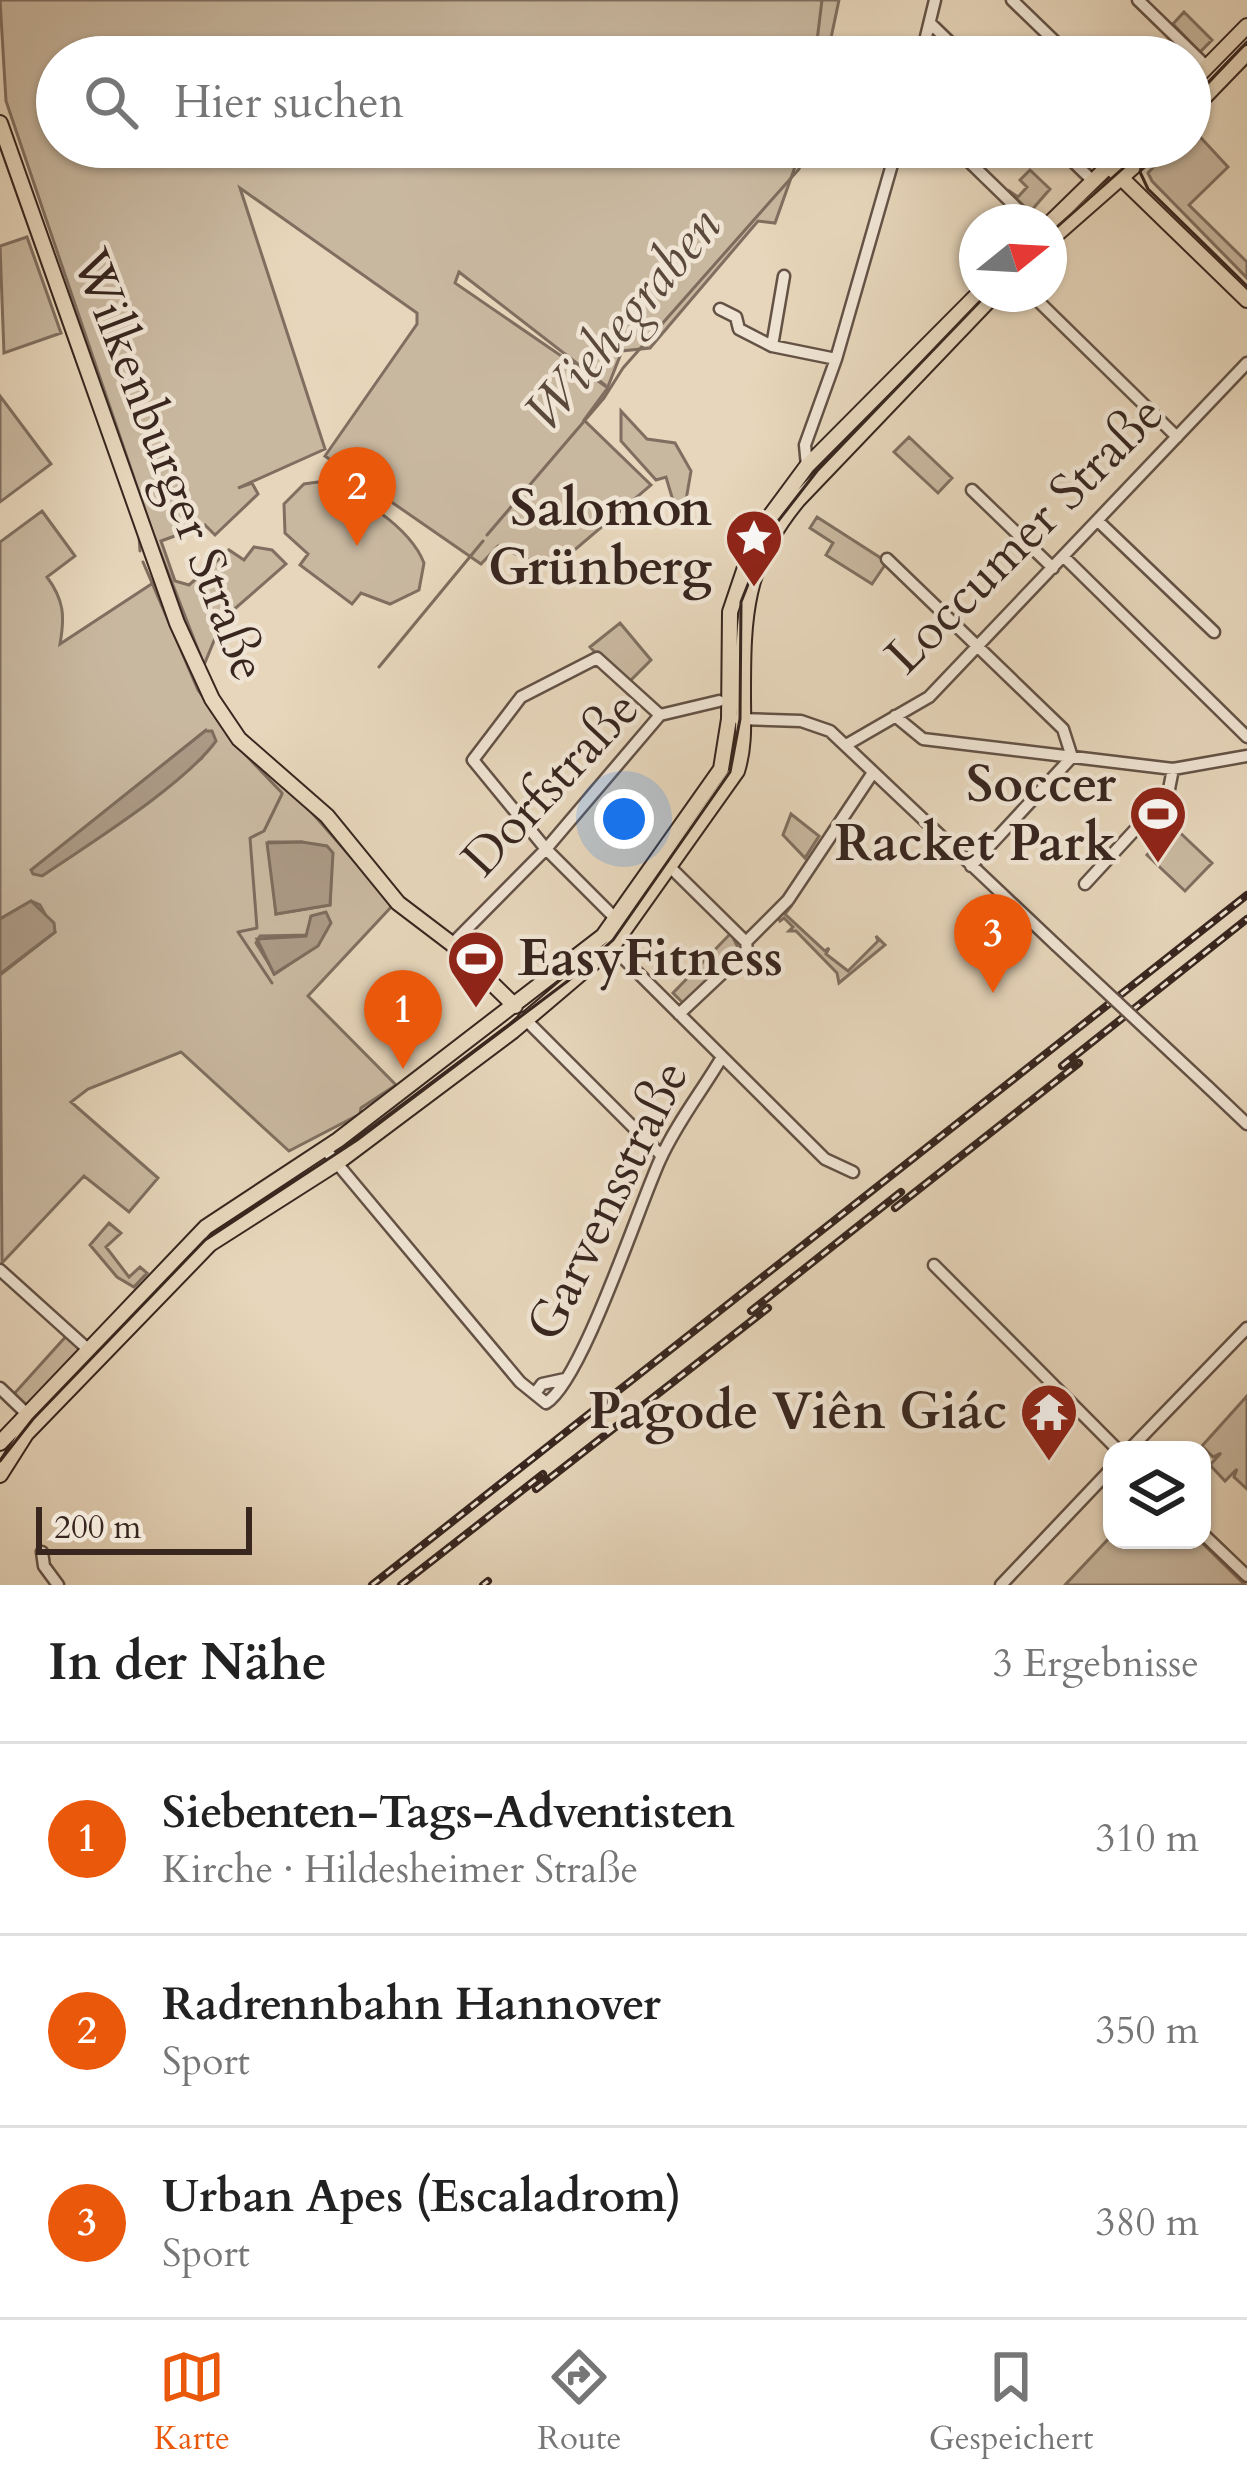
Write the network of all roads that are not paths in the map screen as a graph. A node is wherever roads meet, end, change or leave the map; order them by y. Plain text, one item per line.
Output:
1 (935, 0) edge
2 (1012, 0) edge
3 (1138, 0) edge
4 (930, 23) junction
5 (1247, 26) edge
6 (927, 36) edge
7 (943, 36) edge
8 (1049, 36) edge
9 (1175, 36) edge
10 (1247, 53) edge
11 (1211, 63) edge
12 (1211, 90) edge
13 (0, 123) edge
14 (891, 168) edge
15 (976, 168) edge
16 (1080, 168) edge
17 (1107, 168) edge
18 (1111, 168) edge
19 (1135, 168) edge
20 (1123, 180) junction
21 (1094, 182) junction
22 (1013, 204) edge
23 (1067, 207) edge
24 (1067, 227) edge
25 (784, 276) dead end
26 (1247, 300) edge
27 (720, 309) dead end
28 (960, 312) edge
29 (978, 312) edge
30 (1049, 312) edge
31 (772, 346) junction
32 (836, 359) junction
33 (1247, 363) edge
34 (1177, 437) junction
35 (807, 466) junction
36 (972, 490) dead end
37 (1098, 520) junction
38 (1064, 556) junction
39 (887, 560) dead end
40 (1053, 568) junction
41 (1214, 632) dead end
42 (977, 647) junction
43 (719, 701) dead end
44 (660, 715) junction
45 (895, 716) junction
46 (736, 719) junction
47 (1247, 737) edge
48 (846, 745) junction
49 (1247, 756) edge
50 (1072, 757) junction
51 (1173, 770) junction
52 (872, 774) junction
53 (546, 849) junction
54 (971, 866) junction
55 (670, 867) junction
56 (1085, 884) dead end
57 (616, 919) junction
58 (746, 942) junction
59 (452, 944) junction
60 (612, 947) junction
61 (515, 1006) junction
62 (679, 1014) junction
63 (526, 1021) junction
64 (722, 1057) junction
65 (1247, 1124) edge
66 (325, 1149) junction
67 (662, 1156) junction
68 (337, 1163) junction
69 (853, 1172) dead end
70 (934, 1265) dead end
71 (0, 1270) edge
72 (1247, 1328) edge
73 (87, 1348) junction
74 (101, 1361) junction
75 (0, 1388) edge
76 (26, 1412) junction
77 (1109, 1441) edge
78 (1138, 1441) edge
79 (0, 1443) edge
80 (0, 1475) edge
81 (1103, 1477) edge
82 (1211, 1542) edge
83 (42, 1552) dead end
84 (1247, 1576) edge
85 (58, 1585) edge
86 (1001, 1585) edge

1 - 4 street
2 - 8 street
3 - 9 street
4 - 6 street
4 - 7 street
5 - 11 main road
10 - 12 main road
13 - 59 main road, Wilkenburger Straße
14 - 32 street
15 - 22 street
16 - 21 street
17 - 21 main road
18 - 20 main road
19 - 20 main road
20 - 24 main road
20 - 26 main road
21 - 23 main road
25 - 31 street
27 - 31 street
28 - 35 main road
29 - 46 main road
30 - 34 street
31 - 32 street
32 - 35 street
33 - 34 street, Loccumer Straße
34 - 37 street, Loccumer Straße
35 - 46 main road
36 - 40 street
37 - 38 street, Loccumer Straße
37 - 41 street
38 - 40 street, Loccumer Straße
38 - 47 street
39 - 42 street
40 - 42 street, Loccumer Straße
42 - 45 street, Loccumer Straße
42 - 50 street
43 - 44 street, Dorfstraße
44 - 53 street, Dorfstraße
44 - 53 street
45 - 48 street, Loccumer Straße
45 - 50 street
46 - 48 street
46 - 55 main road
46 - 57 main road
48 - 52 street
49 - 51 street
50 - 51 street
50 - 54 street
51 - 56 street
52 - 54 street
52 - 58 street
53 - 57 street
53 - 59 street, Dorfstraße
54 - 65 street, bridge
55 - 58 street
55 - 60 main road
57 - 61 main road
58 - 62 street
59 - 61 main road, Wilkenburger Straße
60 - 62 street
60 - 63 main road
61 - 63 street
61 - 66 main road
62 - 64 street
63 - 67 street
63 - 68 main road
64 - 67 street, Garvensstraße
64 - 69 street
66 - 68 street
66 - 73 main road
67 - 68 street, Garvensstraße
68 - 74 main road
70 - 77 street
71 - 73 street
72 - 78 street
73 - 74 street
73 - 76 main road
74 - 80 main road
75 - 76 street
76 - 79 main road
81 - 86 street
82 - 84 street
83 - 85 street

